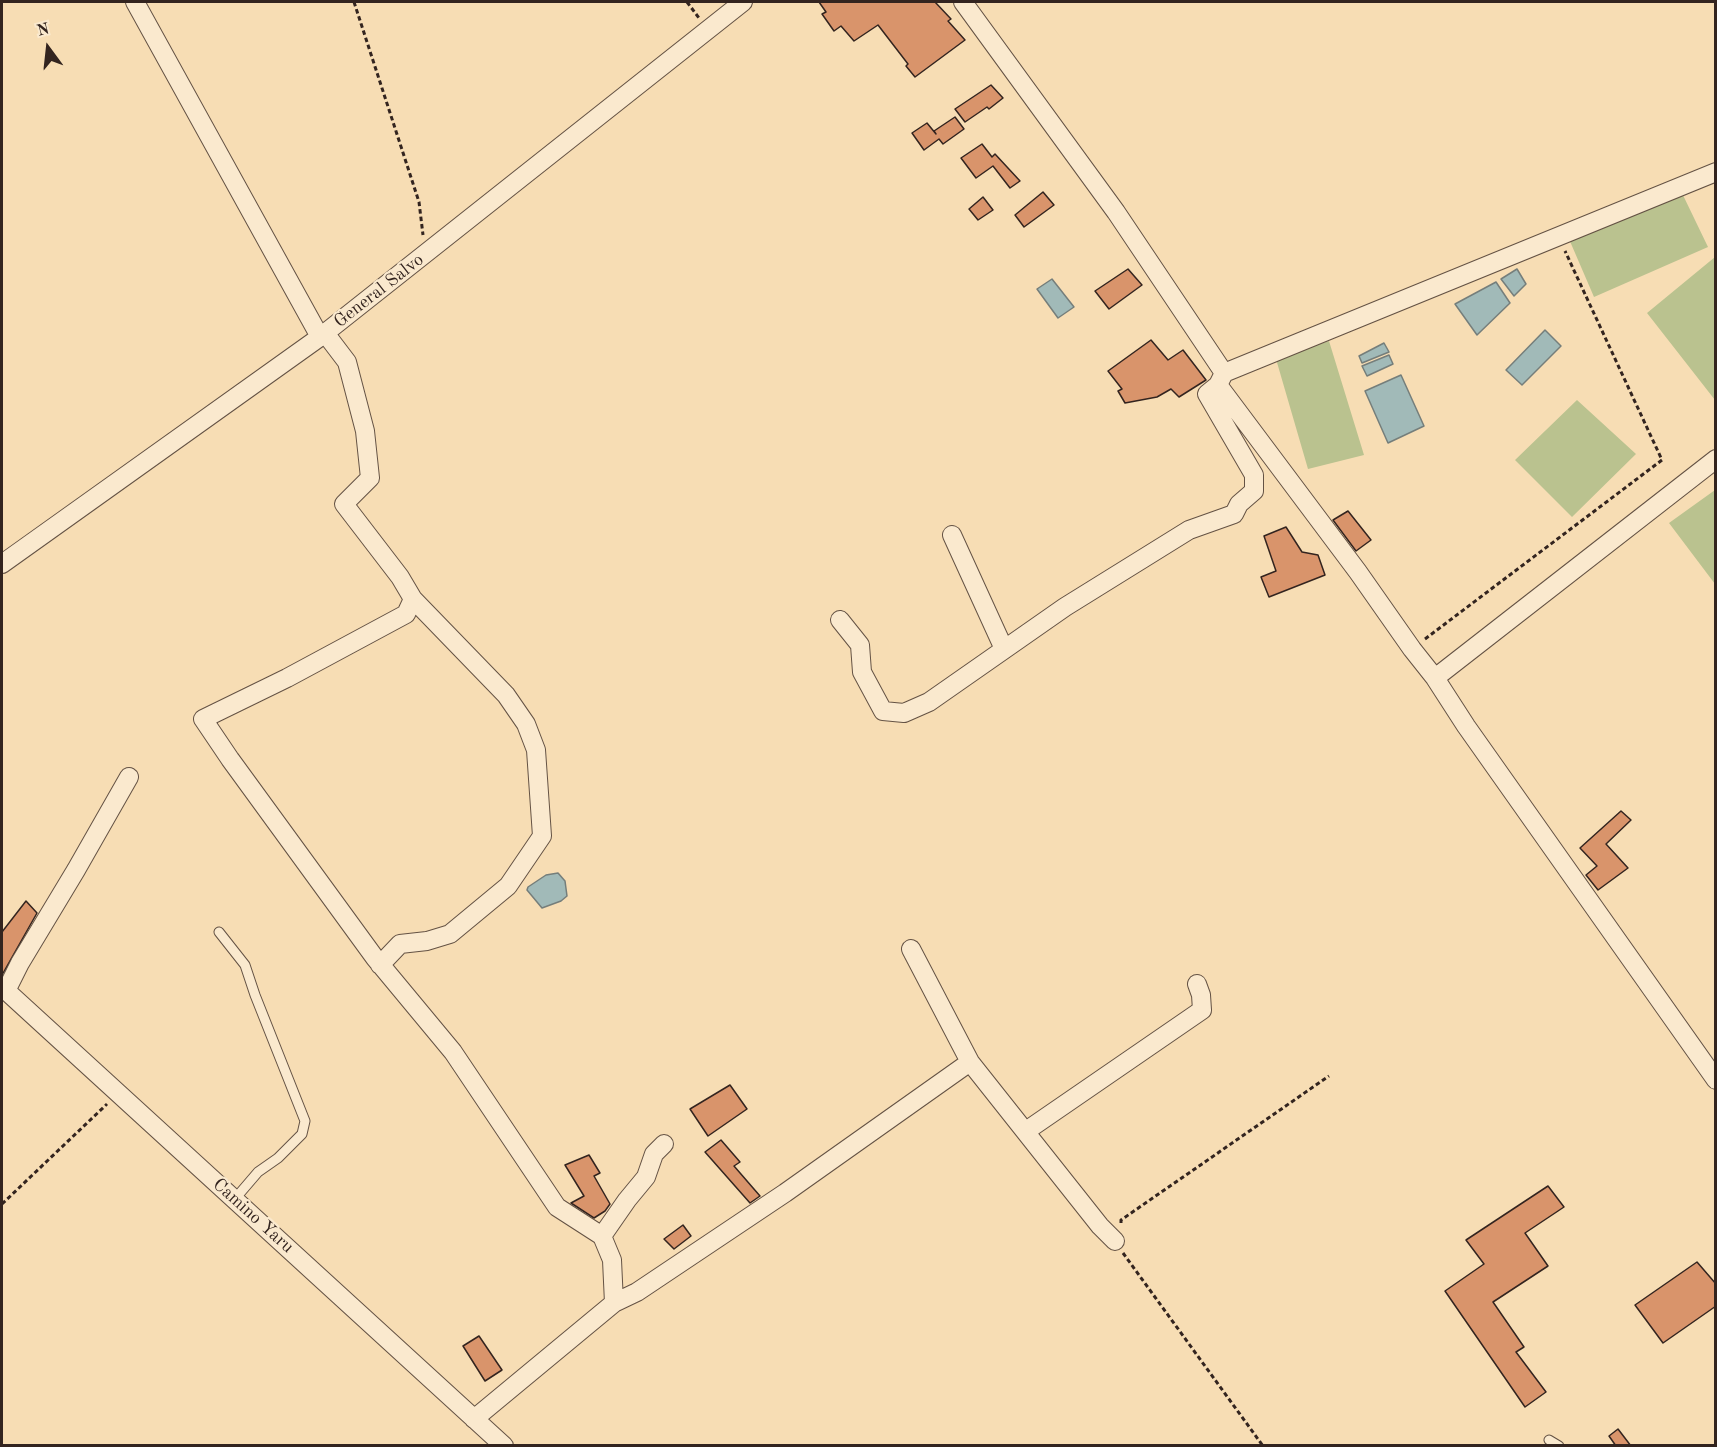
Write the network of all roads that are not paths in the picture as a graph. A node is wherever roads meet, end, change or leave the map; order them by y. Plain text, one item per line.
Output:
1 (135, 2) edge
2 (743, 2) edge
3 (963, 2) edge
4 (1716, 172) edge
5 (323, 335) junction
6 (1221, 379) junction
7 (1716, 459) edge
8 (952, 535) dead end
9 (2, 564) edge
10 (413, 599) junction
11 (840, 620) dead end
12 (1004, 649) junction
13 (1435, 678) junction
14 (129, 777) dead end
15 (219, 932) dead end
16 (911, 949) dead end
17 (380, 965) junction
18 (1197, 984) dead end
19 (4, 989) edge
20 (970, 1062) junction
21 (1716, 1080) edge
22 (1026, 1131) junction
23 (664, 1144) dead end
24 (234, 1200) junction
25 (602, 1236) junction
26 (1115, 1241) road end
27 (614, 1303) junction
28 (474, 1419) junction
29 (1549, 1440) dead end
30 (504, 1446) edge
31 (1559, 1446) edge

1 - 5 street
2 - 5 street, General Salvo
3 - 6 street
4 - 6 street
5 - 9 street, General Salvo
5 - 10 street
6 - 12 street
6 - 13 street
7 - 13 street
8 - 12 street
10 - 17 street
10 - 17 street
11 - 12 street
13 - 21 street
14 - 19 street
15 - 24 lane
16 - 20 street
17 - 25 street
18 - 22 street
19 - 24 street, Camino Yaru
20 - 22 street
20 - 27 street
22 - 26 street
23 - 25 street
24 - 28 street, Camino Yaru
25 - 27 street
27 - 28 street
28 - 30 street, Camino Yaru
29 - 31 lane

